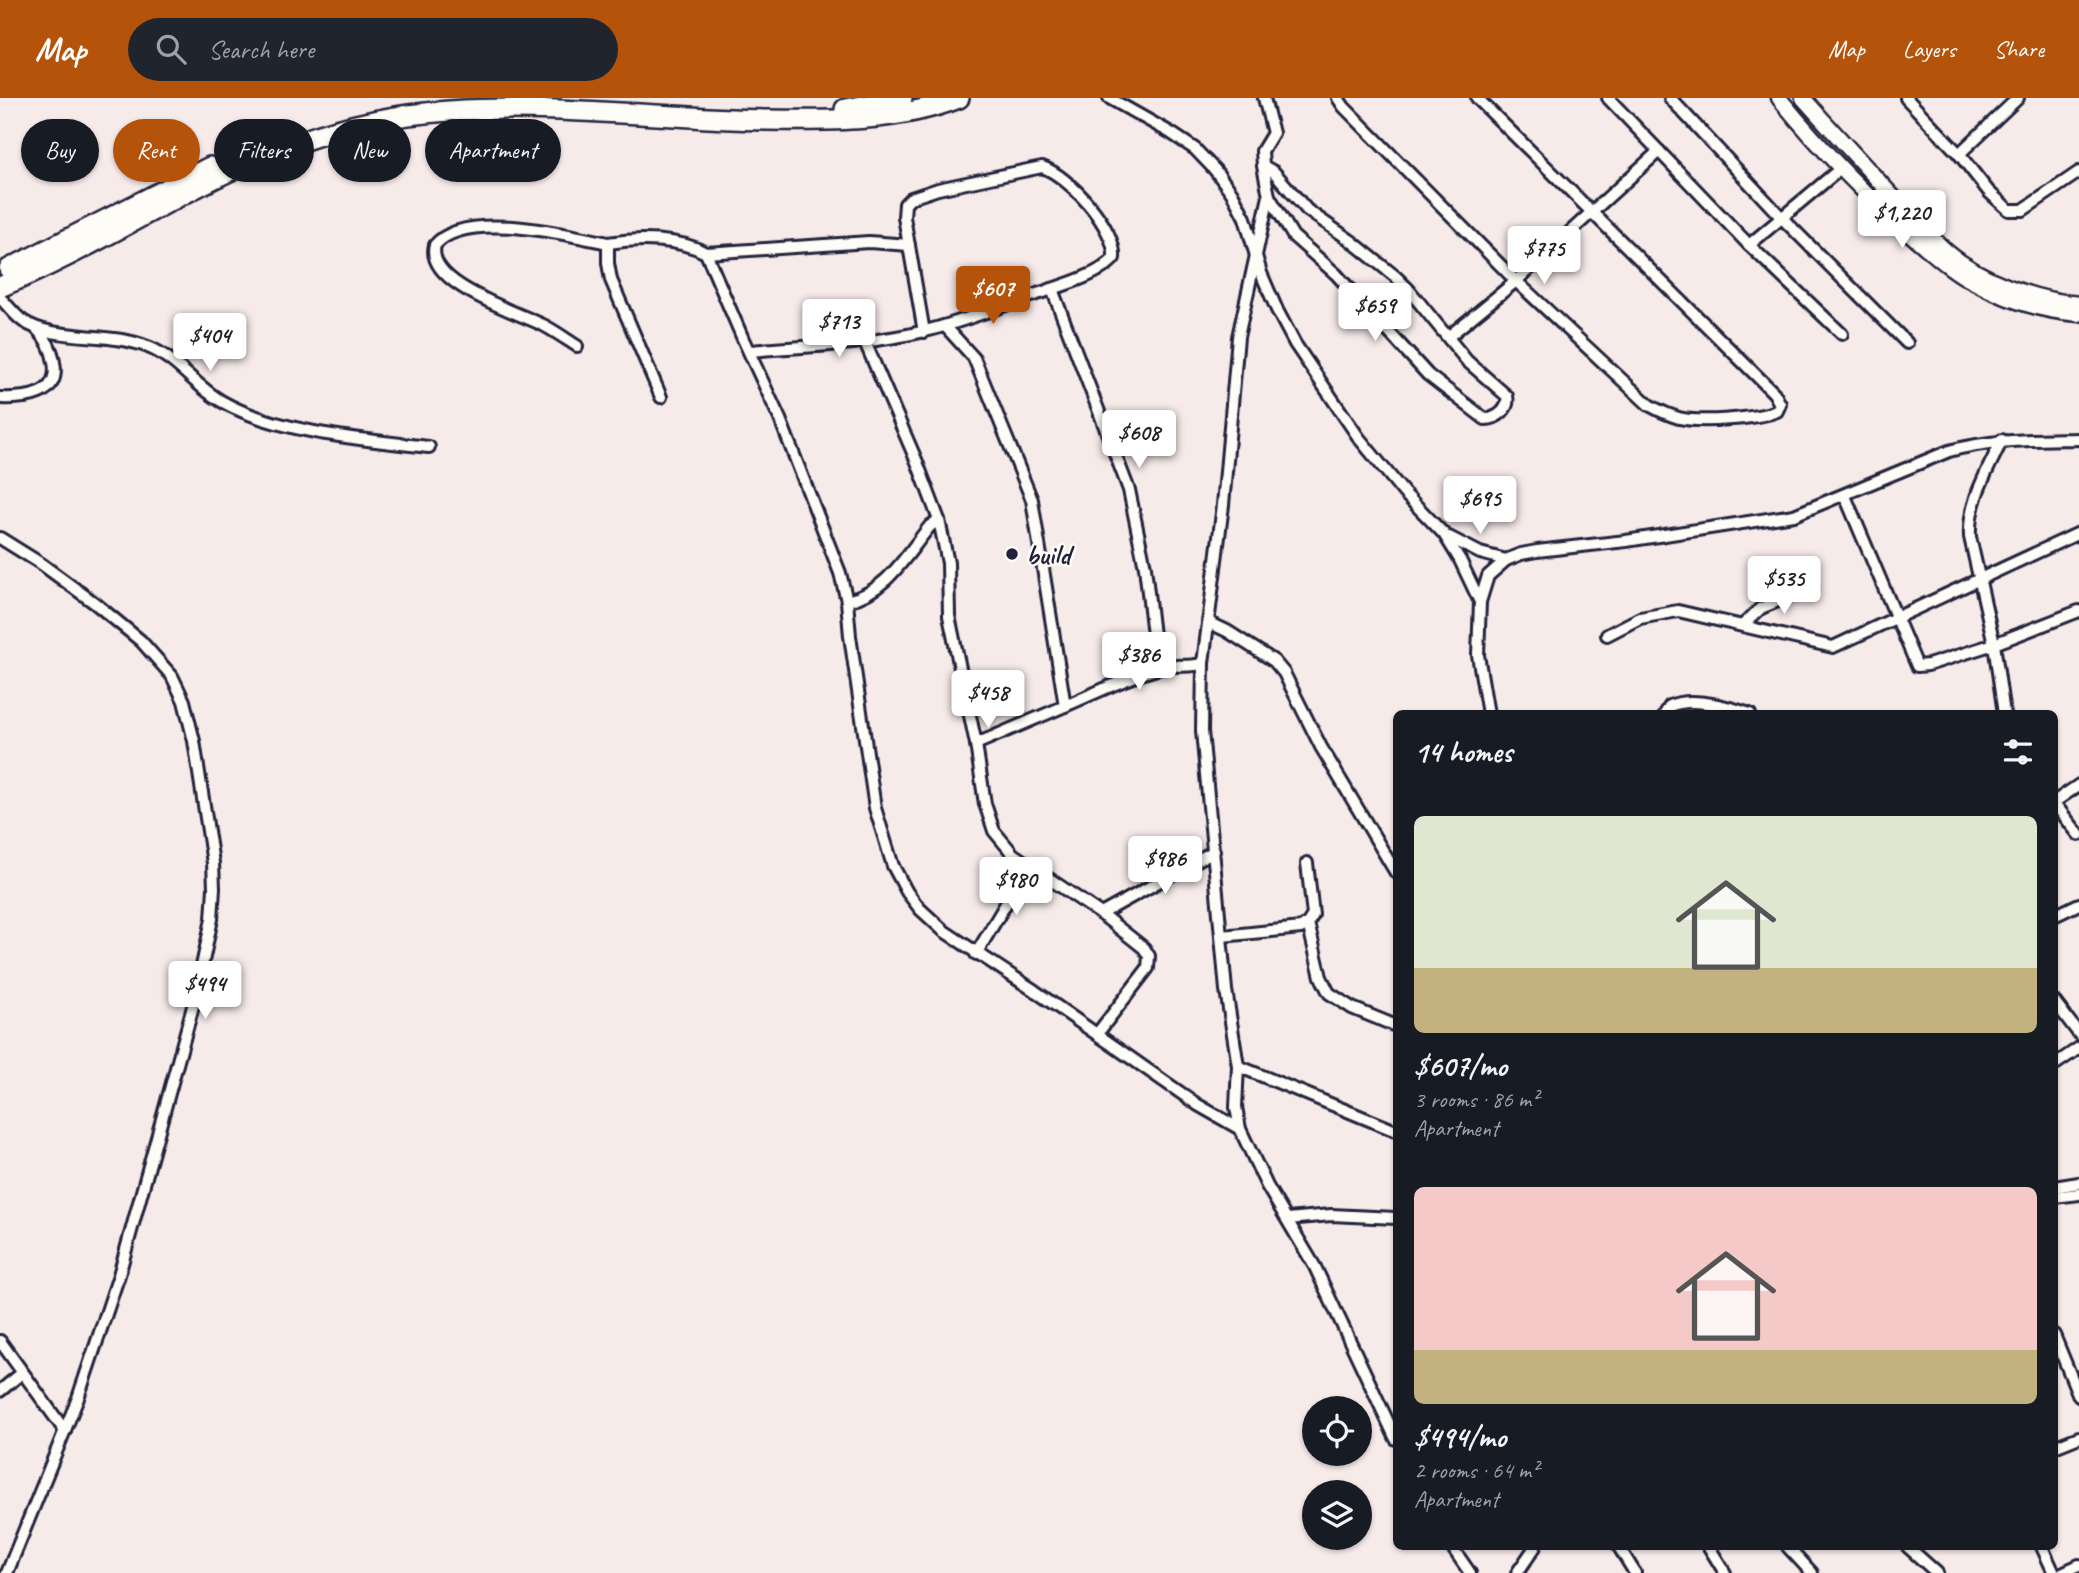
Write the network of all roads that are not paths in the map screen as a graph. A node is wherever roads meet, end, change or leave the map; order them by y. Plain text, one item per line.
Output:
1 (515, 98) edge
2 (549, 98) edge
3 (902, 98) edge
4 (959, 98) edge
5 (1108, 98) edge
6 (1264, 98) edge
7 (1338, 98) edge
8 (1479, 98) edge
9 (1608, 98) edge
10 (1670, 98) edge
11 (1779, 98) edge
12 (1804, 98) edge
13 (1906, 98) edge
14 (2018, 98) edge
15 (1659, 151) junction
16 (1959, 154) junction
17 (1263, 166) junction
18 (1840, 169) junction
19 (2079, 172) edge
20 (1269, 196) junction
21 (1591, 212) junction
22 (1781, 217) junction
23 (608, 243) junction
24 (908, 244) junction
25 (1749, 244) junction
26 (1255, 251) junction
27 (706, 253) junction
28 (0, 273) edge
29 (1516, 281) junction
30 (0, 286) edge
31 (1052, 289) junction
32 (0, 299) edge
33 (2079, 303) edge
34 (2079, 314) edge
35 (945, 326) junction
36 (36, 328) junction
37 (924, 332) junction
38 (1842, 334) dead end
39 (1448, 337) junction
40 (865, 342) junction
41 (1907, 343) dead end
42 (577, 346) dead end
43 (749, 351) junction
44 (661, 397) dead end
45 (0, 398) edge
46 (2079, 439) edge
47 (2002, 440) junction
48 (429, 447) dead end
49 (1845, 495) junction
50 (939, 520) junction
51 (2079, 533) edge
52 (1444, 534) junction
53 (0, 538) edge
54 (1506, 560) junction
55 (1979, 580) junction
56 (1812, 587) dead end
57 (847, 601) junction
58 (1480, 602) junction
59 (2079, 611) edge
60 (1896, 619) junction
61 (1208, 622) junction
62 (1743, 625) junction
63 (1607, 635) dead end
64 (1994, 645) junction
65 (1203, 663) junction
66 (1157, 669) junction
67 (1065, 706) junction
68 (1487, 710) edge
69 (1668, 710) edge
70 (1736, 710) edge
71 (2003, 710) edge
72 (976, 744) junction
73 (2079, 785) edge
74 (2058, 799) edge
75 (2058, 807) edge
76 (2079, 835) edge
77 (1214, 851) junction
78 (1307, 863) dead end
79 (1029, 865) junction
80 (1393, 868) edge
81 (2079, 904) edge
82 (1101, 914) junction
83 (2058, 914) edge
84 (1308, 923) junction
85 (1222, 936) junction
86 (976, 954) junction
87 (2058, 1005) edge
88 (1393, 1025) edge
89 (1097, 1034) junction
90 (2079, 1034) edge
91 (2079, 1048) edge
92 (2058, 1062) edge
93 (1238, 1066) junction
94 (1240, 1129) junction
95 (1393, 1130) edge
96 (2079, 1183) edge
97 (2058, 1186) edge
98 (2079, 1194) edge
99 (2058, 1196) edge
100 (1393, 1217) edge
101 (1288, 1219) junction
102 (0, 1341) edge
103 (2058, 1345) edge
104 (22, 1373) junction
105 (0, 1391) edge
106 (2079, 1396) edge
107 (65, 1431) junction
108 (1393, 1433) edge
109 (2079, 1437) edge
110 (2058, 1445) edge
111 (1454, 1550) edge
112 (1533, 1550) edge
113 (1621, 1550) edge
114 (1711, 1550) edge
115 (1791, 1550) edge
116 (1911, 1550) edge
117 (2043, 1550) edge
118 (2079, 1565) edge
119 (7, 1573) edge
120 (1470, 1573) edge
121 (1517, 1573) edge
122 (1635, 1573) edge
123 (1725, 1573) edge
124 (1812, 1573) edge
125 (1937, 1573) edge
126 (2054, 1573) edge
127 (2062, 1573) edge

1 - 28 highway
2 - 3 highway
4 - 30 highway
5 - 26 street
6 - 17 street
7 - 29 street
8 - 21 street
9 - 15 street
10 - 22 street
11 - 18 street
12 - 33 street
13 - 16 street
14 - 16 street
15 - 21 street
15 - 25 street
16 - 19 street
17 - 20 street
17 - 39 street
18 - 22 street
18 - 34 street
20 - 26 street
20 - 39 street
21 - 29 street
21 - 29 street
22 - 25 street
22 - 41 street
23 - 27 street
23 - 42 street
23 - 44 street
24 - 27 street
24 - 31 street
24 - 37 street
25 - 38 street
26 - 52 street
26 - 61 street
27 - 43 street
29 - 39 street
31 - 35 street
31 - 66 street
32 - 36 street
35 - 37 street
35 - 67 street
36 - 45 street
36 - 48 street
37 - 40 street
40 - 43 street
40 - 50 street
43 - 57 street
46 - 47 street
47 - 49 street
47 - 55 street
49 - 54 street
49 - 60 street
50 - 57 street
50 - 72 street
51 - 55 street
52 - 54 street
52 - 58 street
53 - 107 street
54 - 58 street
55 - 60 street
55 - 64 street
56 - 62 street
57 - 86 street
58 - 68 street
59 - 64 street
60 - 62 street
60 - 64 street
61 - 65 street
61 - 80 street
62 - 63 street
64 - 71 street
65 - 66 street
65 - 77 street
66 - 67 street
67 - 72 street
69 - 70 street
72 - 79 street
73 - 74 street
75 - 76 street
77 - 82 street
77 - 85 street
78 - 84 street
79 - 82 street
79 - 86 street
81 - 83 street
82 - 89 street
84 - 85 street
84 - 88 street
85 - 93 street
86 - 89 street
87 - 90 street
89 - 94 street
91 - 92 street
93 - 94 street
93 - 95 street
94 - 101 street
96 - 97 street
98 - 99 street
100 - 101 street
101 - 108 street
102 - 104 street
103 - 106 street
104 - 105 street
104 - 107 street
107 - 119 street
109 - 110 street
111 - 120 street
112 - 121 street
113 - 122 street
114 - 123 street
115 - 124 street
116 - 125 street
117 - 126 street
118 - 127 street

